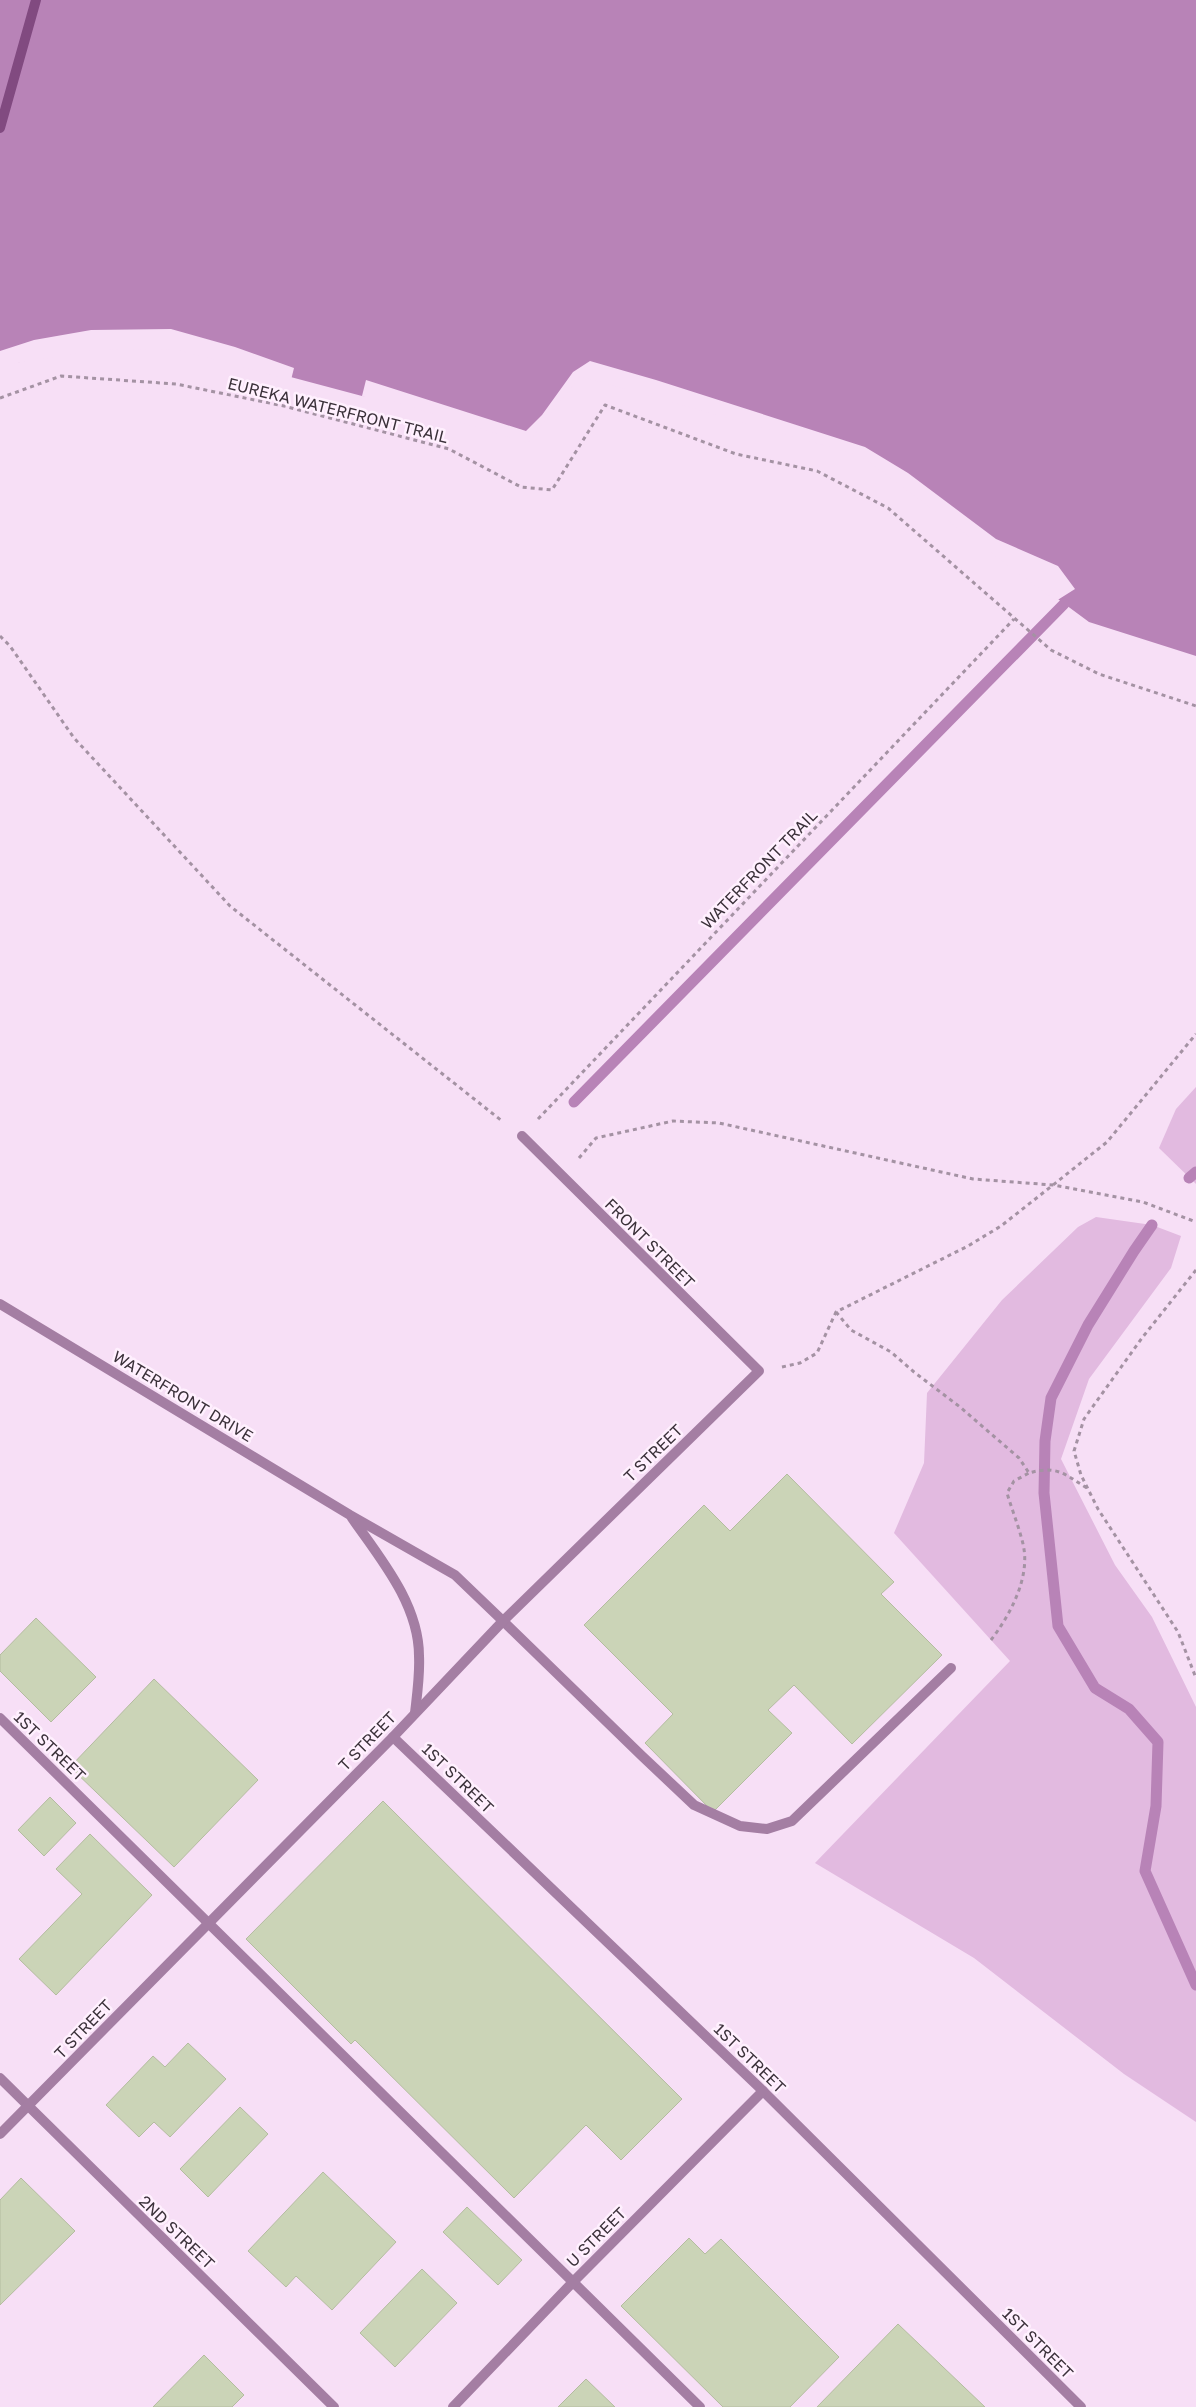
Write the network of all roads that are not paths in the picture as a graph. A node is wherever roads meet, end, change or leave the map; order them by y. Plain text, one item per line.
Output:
1 (36, 0) edge
2 (0, 128) edge
3 (522, 1136) road end
4 (0, 1304) edge
5 (759, 1371) joint
6 (350, 1515) junction
7 (503, 1620) junction
8 (951, 1668) dead end
9 (414, 1713) junction
10 (0, 1718) edge
11 (393, 1737) junction
12 (209, 1921) junction
13 (0, 2078) edge
14 (763, 2091) junction
15 (27, 2107) junction
16 (0, 2134) edge
17 (573, 2282) junction
18 (334, 2407) edge
19 (452, 2407) edge
20 (700, 2407) edge
21 (1081, 2407) edge

1 - 2 main road
3 - 5 street, FRONT STREET
4 - 6 street, WATERFRONT DRIVE
5 - 7 street, T STREET
6 - 7 street, WATERFRONT DRIVE
6 - 9 street, WATERFRONT DRIVE
7 - 8 street, WATERFRONT DRIVE
7 - 9 street, T STREET
9 - 11 street, T STREET
10 - 12 street, 1ST STREET
11 - 12 street, T STREET
11 - 14 street, 1ST STREET
12 - 15 street, T STREET
12 - 17 street, 1ST STREET
13 - 15 street, 2ND STREET
14 - 17 street, U STREET
14 - 21 street, 1ST STREET
15 - 16 street, T STREET
15 - 18 street, 2ND STREET
17 - 19 street, U STREET
17 - 20 street, 1ST STREET

